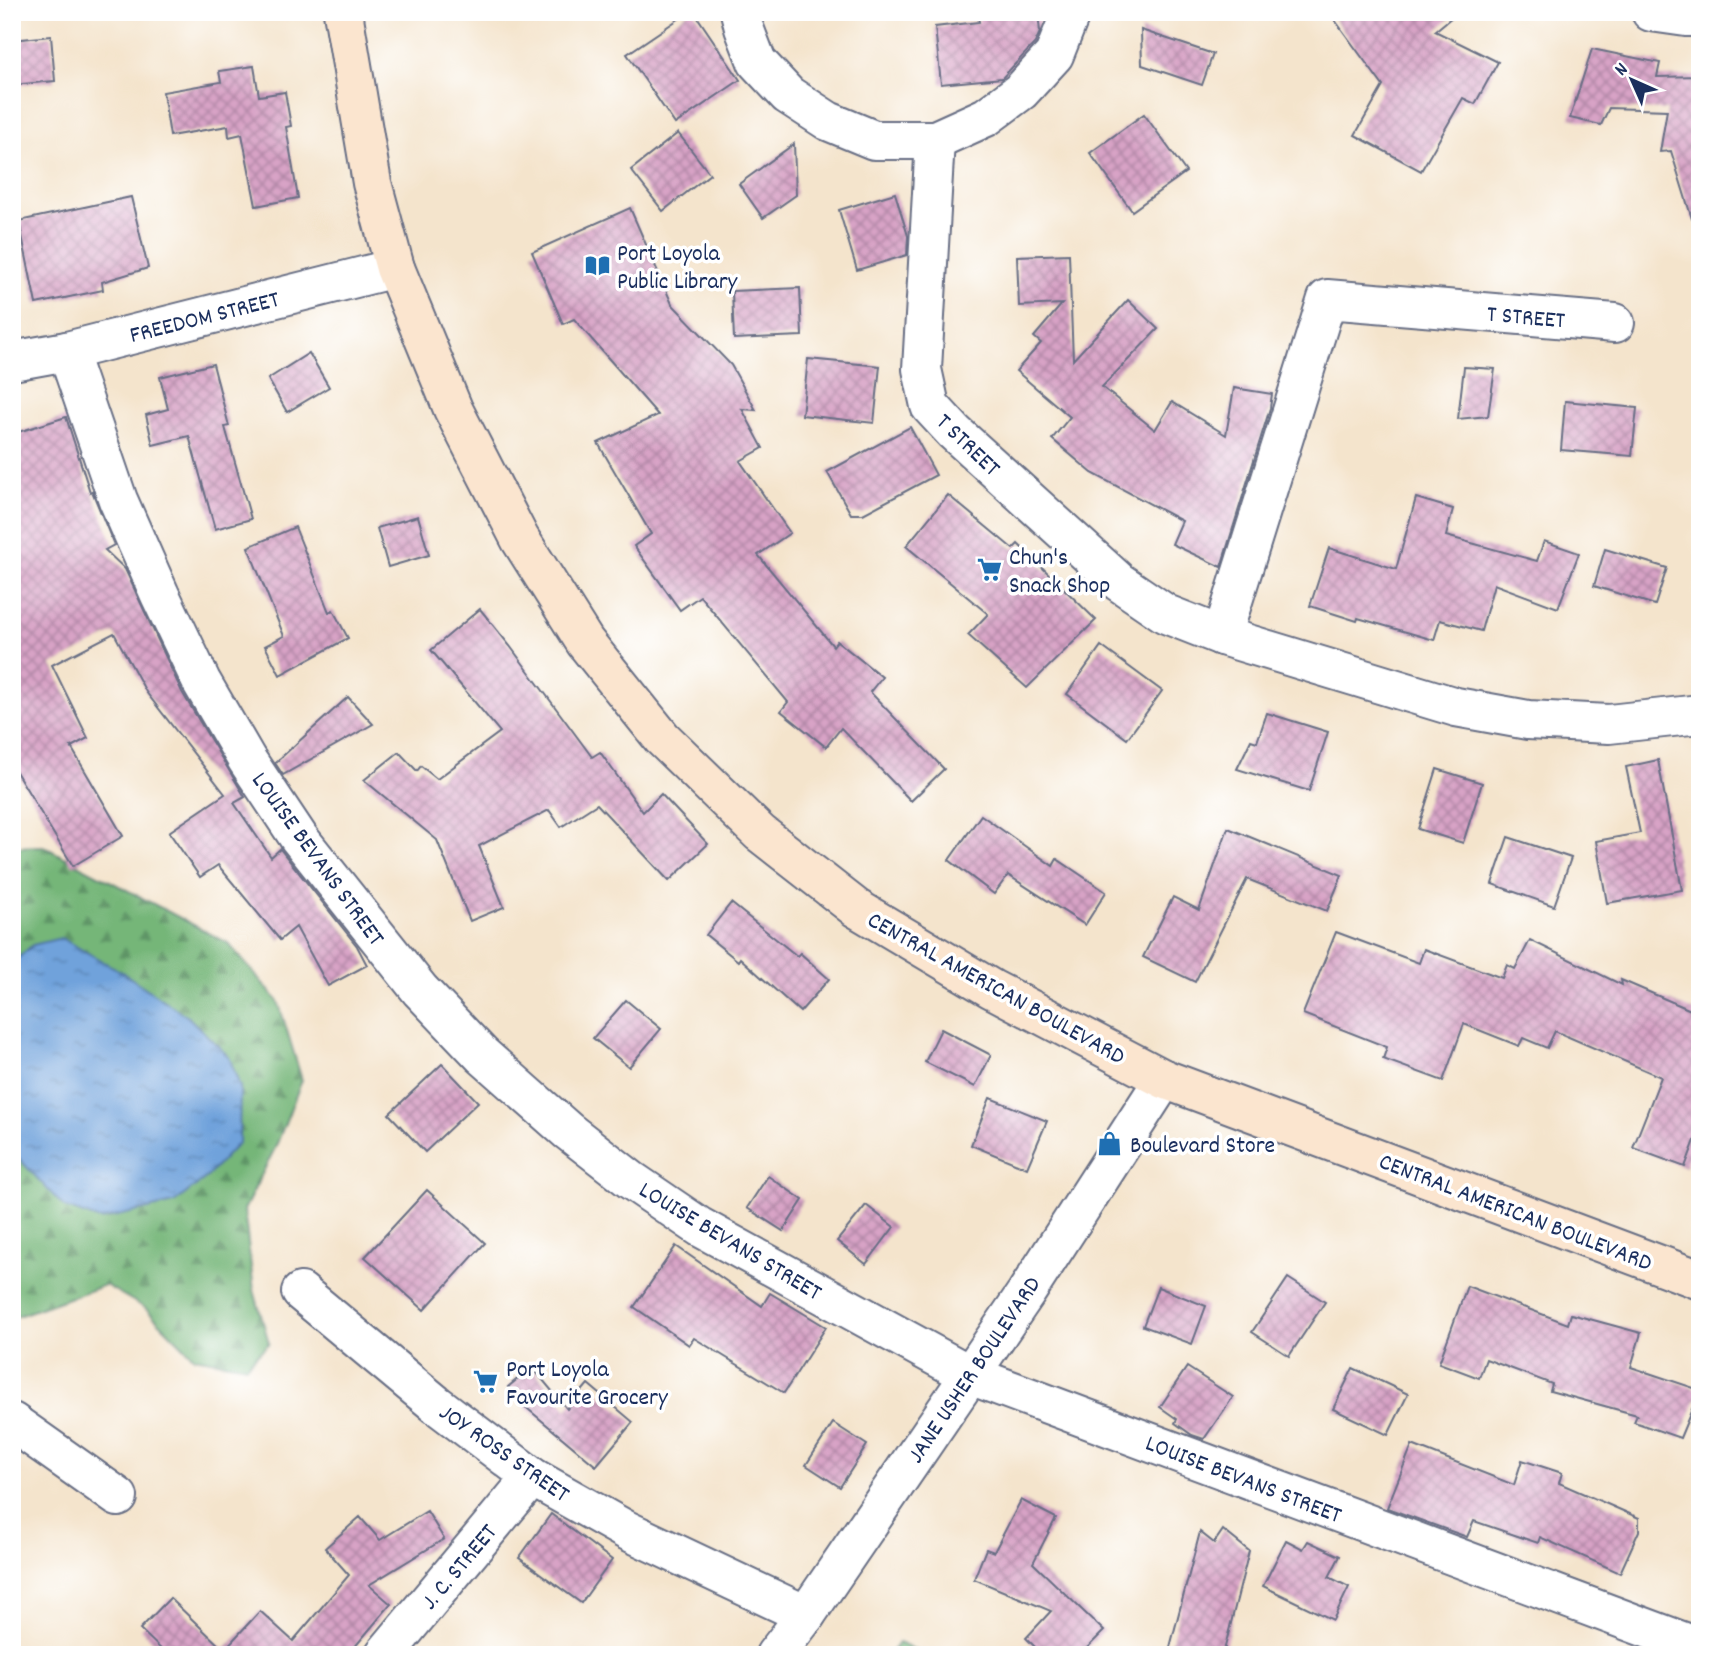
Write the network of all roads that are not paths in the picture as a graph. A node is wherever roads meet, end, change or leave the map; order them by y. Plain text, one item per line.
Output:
1 (343, 12) edge
2 (740, 12) edge
3 (1071, 12) edge
4 (1651, 12) edge
5 (1700, 17) edge
6 (935, 140) junction
7 (395, 268) junction
8 (1615, 323) dead end
9 (66, 351) junction
10 (12, 361) edge
11 (1222, 636) junction
12 (1700, 714) edge
13 (1164, 1079) junction
14 (1700, 1280) edge
15 (301, 1292) dead end
16 (970, 1375) junction
17 (12, 1422) edge
18 (532, 1477) junction
19 (118, 1497) dead end
20 (806, 1615) junction
21 (1700, 1648) edge
22 (384, 1655) edge
23 (775, 1655) edge

1 - 7 main road, CENTRAL AMERICAN BOULEVARD
2 - 6 street
3 - 6 street
4 - 5 street
6 - 11 street, T STREET
7 - 9 street, FREEDOM STREET
7 - 13 main road, CENTRAL AMERICAN BOULEVARD
8 - 11 street, T STREET
9 - 10 street, FREEDOM STREET
9 - 16 street, LOUISE BEVANS STREET
11 - 12 street, T STREET
13 - 14 main road, CENTRAL AMERICAN BOULEVARD
13 - 16 street, JANE USHER BOULEVARD
15 - 18 street, JOY ROSS STREET
16 - 20 street, JANE USHER BOULEVARD
16 - 21 street, LOUISE BEVANS STREET
17 - 19 street
18 - 20 street, JOY ROSS STREET
18 - 22 street, J. C. STREET
20 - 23 street, JANE USHER BOULEVARD

